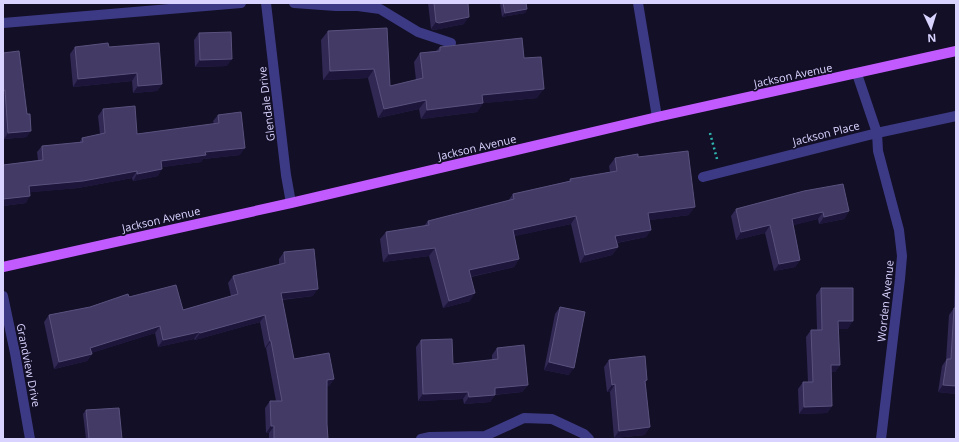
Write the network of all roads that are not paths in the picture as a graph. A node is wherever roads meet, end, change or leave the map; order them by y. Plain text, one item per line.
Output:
1 (241, 3) edge
2 (266, 3) edge
3 (294, 3) edge
4 (638, 3) edge
5 (3, 23) edge
6 (451, 43) dead end
7 (956, 51) edge
8 (857, 74) junction
9 (657, 116) junction
10 (956, 116) edge
11 (877, 133) junction
12 (703, 177) dead end
13 (291, 202) junction
14 (3, 267) edge
15 (3, 296) edge
16 (30, 439) edge
17 (421, 439) edge
18 (589, 439) edge
19 (882, 439) edge

1 - 5 street
2 - 13 street, Glendale Drive
3 - 6 street
4 - 9 street
7 - 8 main road, Jackson Avenue
8 - 9 main road, Jackson Avenue
8 - 11 street, Worden Avenue
9 - 13 main road, Jackson Avenue
10 - 11 street, Jackson Place
11 - 12 street, Jackson Place
11 - 19 street, Worden Avenue
13 - 14 main road, Jackson Avenue
15 - 16 street, Grandview Drive
17 - 18 street

